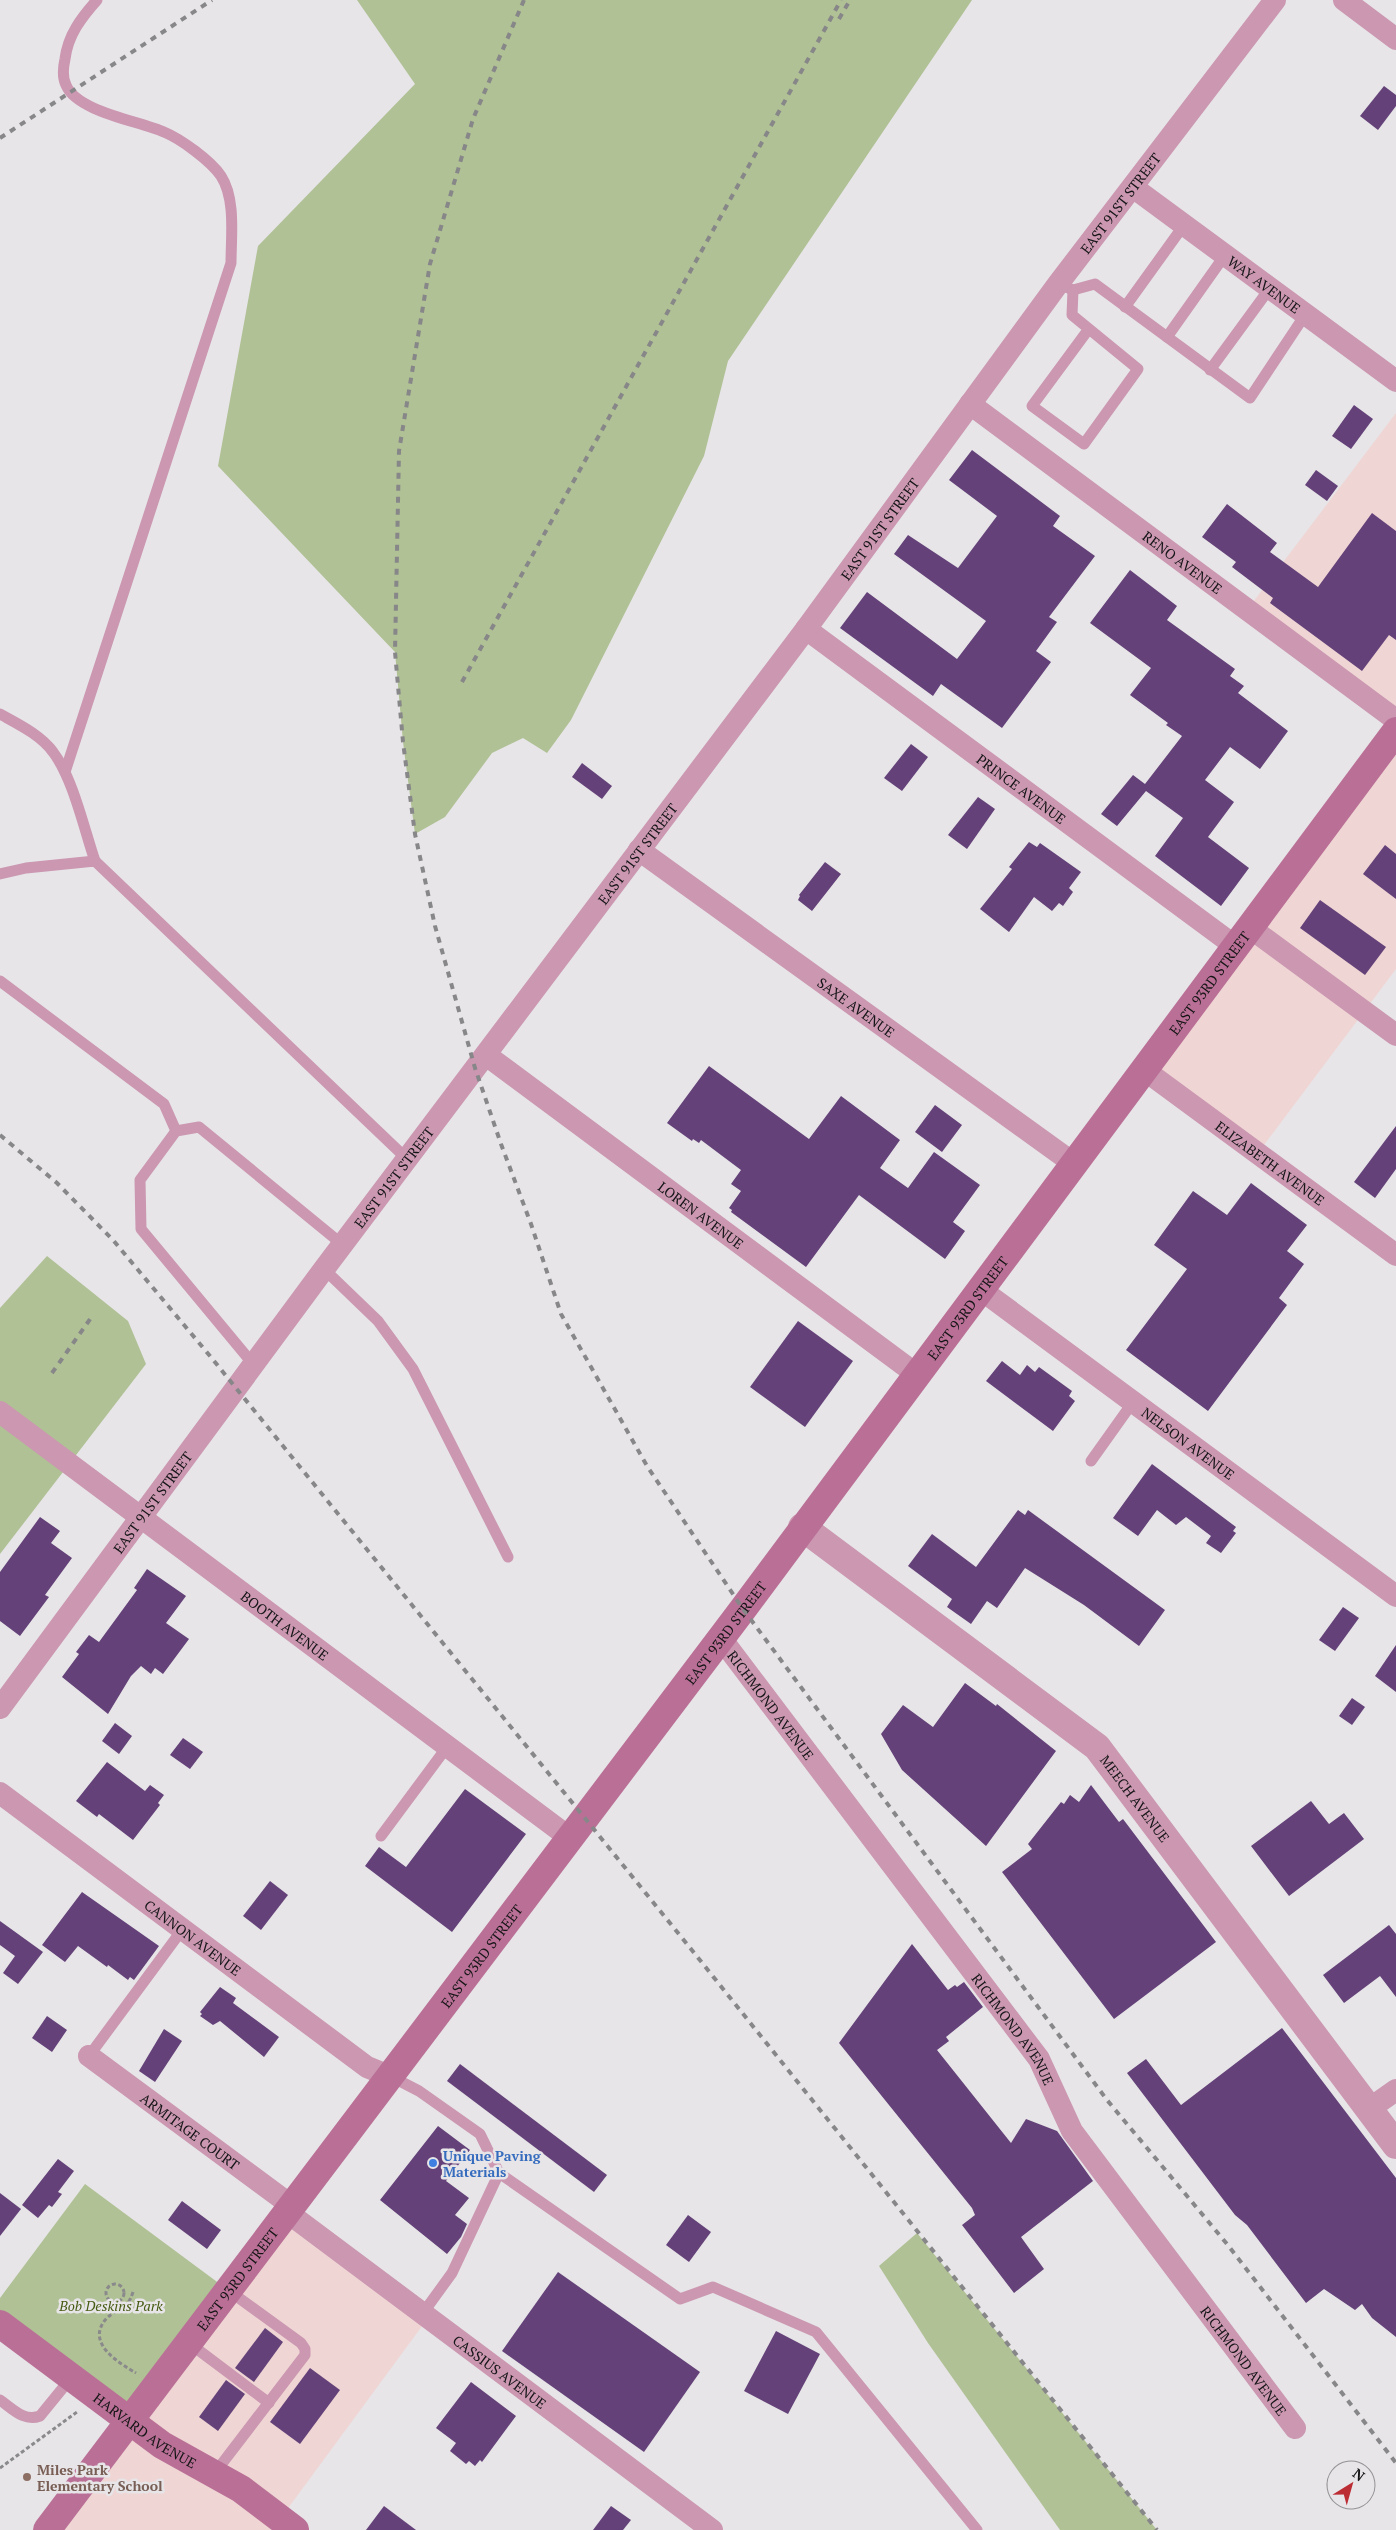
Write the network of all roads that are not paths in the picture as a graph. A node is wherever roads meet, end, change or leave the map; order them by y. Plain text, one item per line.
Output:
1 (97, 0) edge
2 (1275, 0) edge
3 (1344, 0) edge
4 (1396, 39) edge
5 (1134, 188) junction
6 (1184, 225) junction
7 (1225, 255) junction
8 (1065, 287) junction
9 (1270, 288) junction
10 (1125, 307) junction
11 (1305, 314) junction
12 (1088, 330) junction
13 (1167, 337) junction
14 (1210, 370) junction
15 (1396, 381) edge
16 (970, 404) junction
17 (806, 629) junction
18 (0, 714) edge
19 (1396, 720) edge
20 (1396, 731) edge
21 (65, 772) junction
22 (639, 850) junction
23 (95, 861) junction
24 (0, 874) edge
25 (1242, 937) junction
26 (0, 981) edge
27 (1396, 1035) edge
28 (486, 1055) junction
29 (1144, 1069) junction
30 (176, 1131) junction
31 (407, 1158) junction
32 (1073, 1163) junction
33 (342, 1245) junction
34 (1396, 1255) edge
35 (324, 1270) junction
36 (980, 1289) junction
37 (253, 1364) junction
38 (916, 1374) junction
39 (1133, 1402) junction
40 (0, 1412) edge
41 (1091, 1461) dead end
42 (141, 1518) junction
43 (802, 1527) junction
44 (508, 1556) dead end
45 (1396, 1596) edge
46 (720, 1637) junction
47 (0, 1708) edge
48 (447, 1747) junction
49 (0, 1793) edge
50 (381, 1836) dead end
51 (570, 1838) junction
52 (182, 1930) junction
53 (89, 2056) joint
54 (390, 2076) junction
55 (1396, 2090) edge
56 (1369, 2110) junction
57 (1396, 2145) edge
58 (499, 2173) junction
59 (290, 2209) junction
60 (228, 2290) junction
61 (423, 2314) junction
62 (0, 2324) edge
63 (189, 2343) junction
64 (71, 2377) junction
65 (0, 2400) edge
66 (269, 2402) junction
67 (130, 2421) junction
68 (1295, 2428) dead end
69 (214, 2475) junction
70 (47, 2530) edge
71 (295, 2530) edge
72 (712, 2530) edge
73 (977, 2530) edge

1 - 21 lane
2 - 5 street, EAST 91ST STREET
3 - 4 street
5 - 6 street, WAY AVENUE
5 - 8 street, EAST 91ST STREET
6 - 7 street, WAY AVENUE
6 - 10 lane
7 - 9 street, WAY AVENUE
7 - 13 lane
8 - 10 lane
8 - 12 lane
8 - 16 street, EAST 91ST STREET
9 - 11 street, WAY AVENUE
9 - 14 lane
10 - 13 lane
11 - 14 lane
11 - 15 street, WAY AVENUE
12 - 12 lane
13 - 14 lane
16 - 17 street, EAST 91ST STREET
16 - 19 street, RENO AVENUE
17 - 22 street, EAST 91ST STREET
17 - 25 street, PRINCE AVENUE
18 - 21 lane
20 - 25 main road, EAST 93RD STREET
21 - 23 lane
22 - 28 street, EAST 91ST STREET
22 - 32 street, SAXE AVENUE
23 - 24 lane
23 - 31 lane
25 - 27 street, PRINCE AVENUE
25 - 29 main road, EAST 93RD STREET
26 - 30 lane
28 - 31 street, EAST 91ST STREET
28 - 38 street, LOREN AVENUE
29 - 32 main road, EAST 93RD STREET
29 - 34 street, ELIZABETH AVENUE
30 - 33 lane
30 - 37 lane
31 - 33 street, EAST 91ST STREET
32 - 36 main road, EAST 93RD STREET
33 - 35 street, EAST 91ST STREET
35 - 37 street, EAST 91ST STREET
35 - 44 lane
36 - 38 main road, EAST 93RD STREET
36 - 39 street, NELSON AVENUE
37 - 42 street, EAST 91ST STREET
38 - 43 main road, EAST 93RD STREET
39 - 41 lane
39 - 45 street, NELSON AVENUE
40 - 42 street, BOOTH AVENUE
42 - 47 street, EAST 91ST STREET
42 - 48 street, BOOTH AVENUE
43 - 46 main road, EAST 93RD STREET
43 - 56 street, MEECH AVENUE
46 - 51 main road, EAST 93RD STREET
46 - 68 street, RICHMOND AVENUE
48 - 50 lane
48 - 51 street, BOOTH AVENUE
49 - 52 street, CANNON AVENUE
51 - 54 main road, EAST 93RD STREET
52 - 53 lane
52 - 54 street, CANNON AVENUE
53 - 59 street, ARMITAGE COURT
54 - 58 lane
54 - 59 main road, EAST 93RD STREET
55 - 56 street
56 - 57 street, MEECH AVENUE
58 - 61 lane
58 - 73 lane
59 - 60 main road, EAST 93RD STREET
59 - 61 street, CASSIUS AVENUE
60 - 63 main road, EAST 93RD STREET
60 - 66 lane
61 - 72 street, CASSIUS AVENUE
62 - 64 main road, HARVARD AVENUE
63 - 66 lane
63 - 67 main road, EAST 93RD STREET
64 - 65 lane
64 - 67 main road, HARVARD AVENUE
66 - 69 lane
67 - 69 main road, HARVARD AVENUE
67 - 70 main road, EAST 93RD STREET
69 - 71 main road, HARVARD AVENUE

